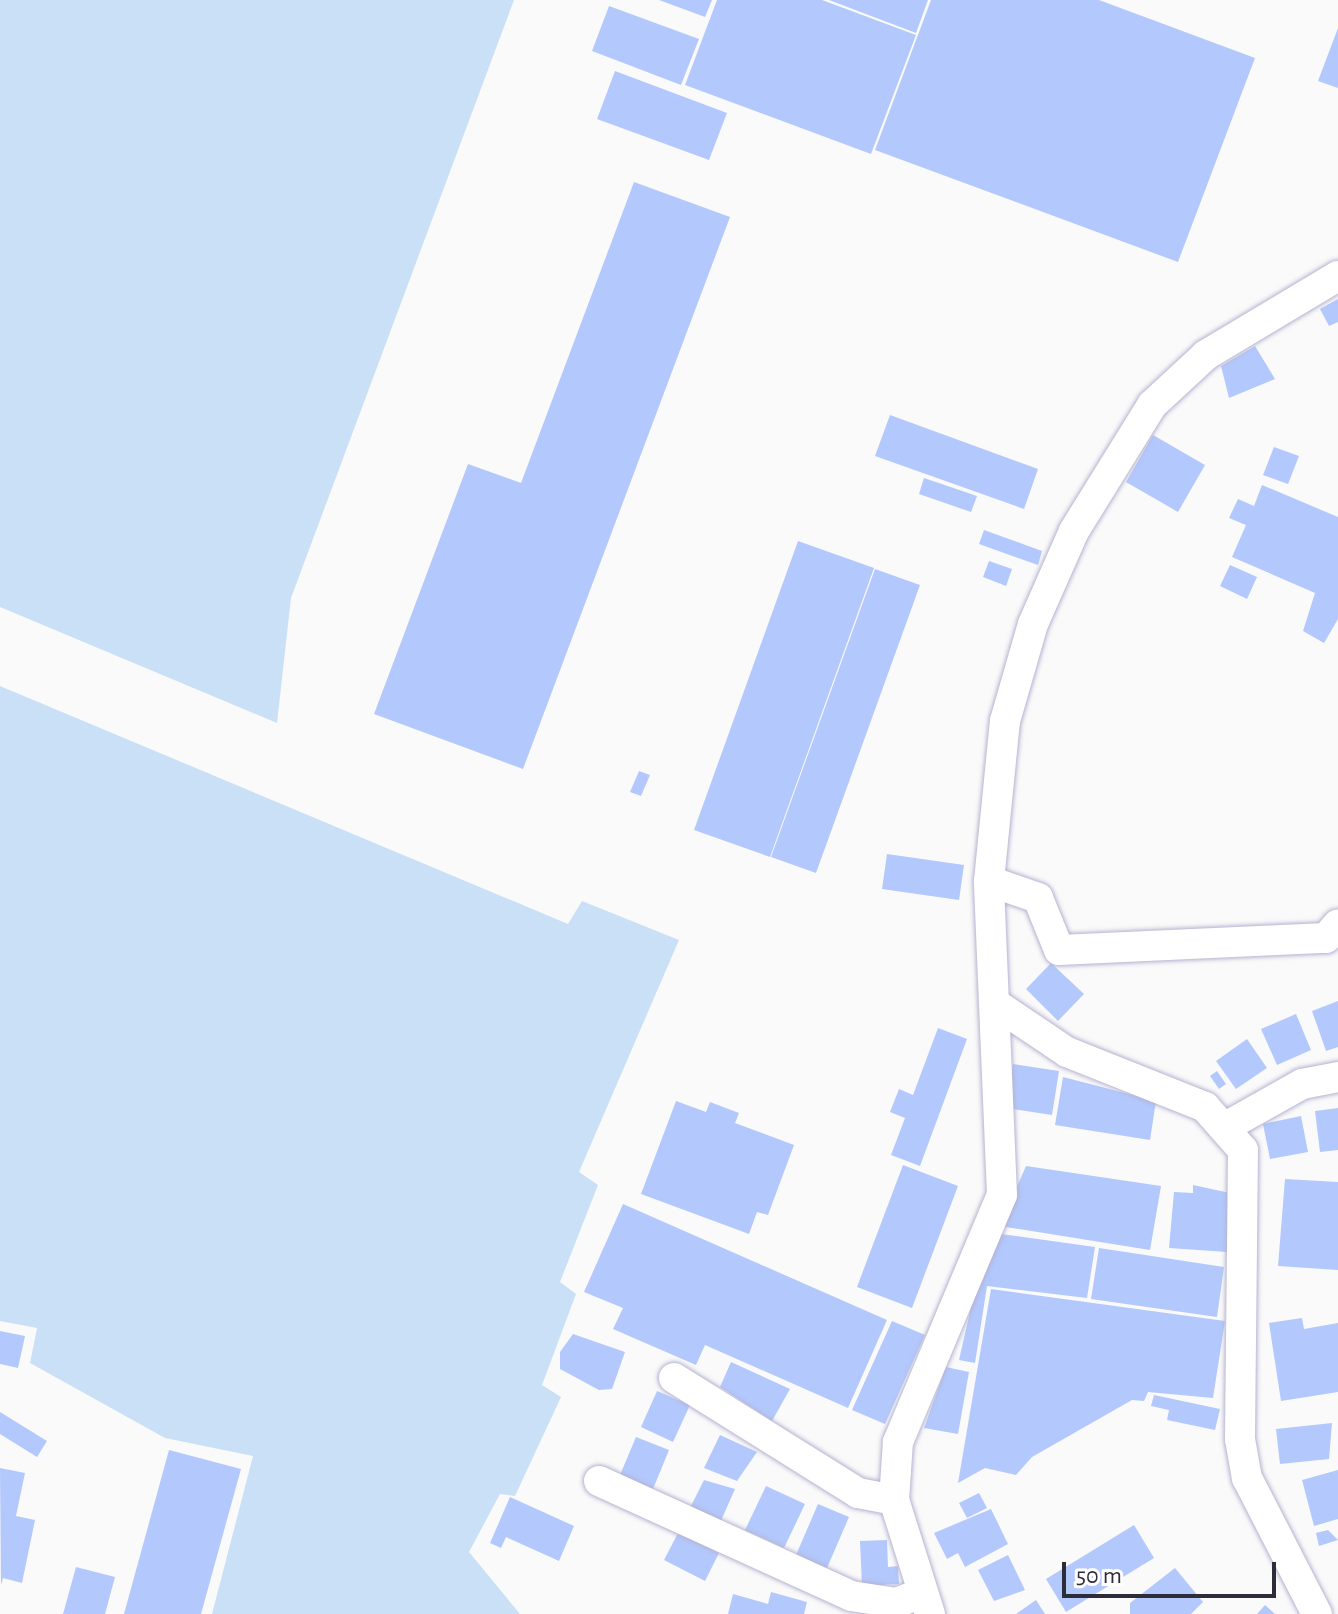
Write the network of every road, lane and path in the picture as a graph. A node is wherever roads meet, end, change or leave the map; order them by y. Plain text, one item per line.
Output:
1 (1338, 276) edge
2 (989, 881) junction
3 (1338, 924) edge
4 (994, 1003) junction
5 (1338, 1077) edge
6 (1229, 1125) junction
7 (674, 1378) dead end
8 (599, 1481) dead end
9 (894, 1500) junction
10 (926, 1603) edge
11 (1317, 1614) edge

1 - 2 street
2 - 3 street
2 - 4 street
4 - 6 street
4 - 9 street
5 - 6 street
6 - 11 street
7 - 9 street
8 - 10 street
9 - 10 street

